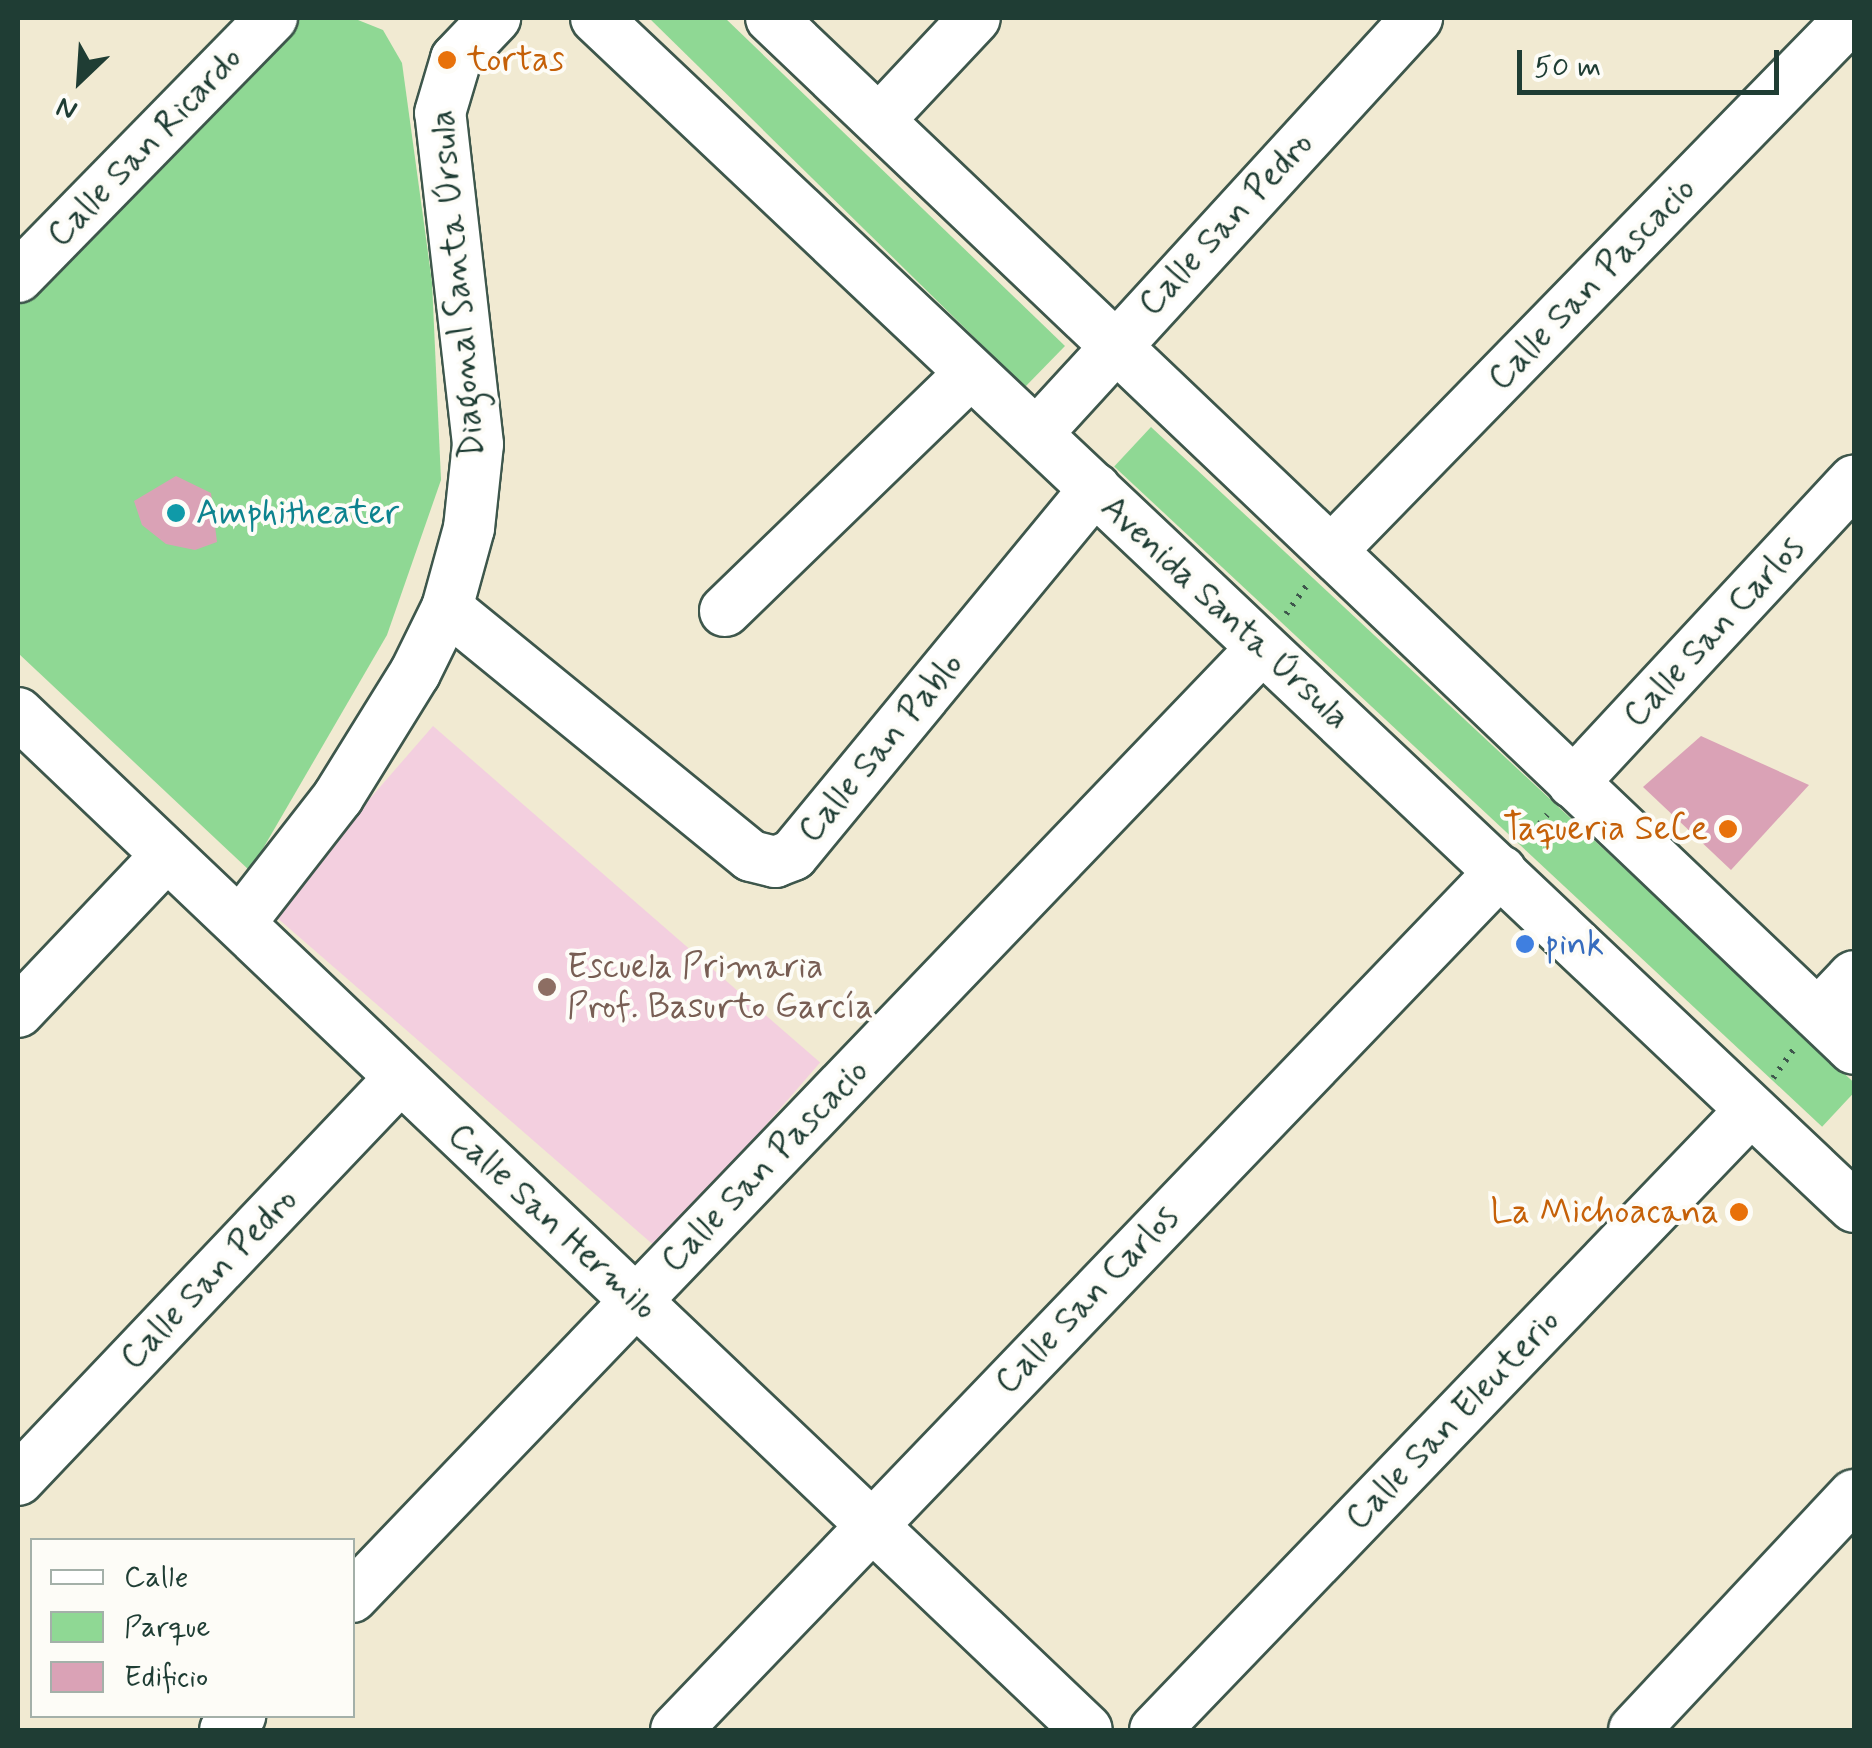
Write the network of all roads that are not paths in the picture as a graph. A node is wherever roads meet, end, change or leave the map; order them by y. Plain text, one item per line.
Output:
1 (272, 18) edge
2 (496, 18) edge
3 (596, 18) edge
4 (772, 18) edge
5 (975, 18) edge
6 (1417, 18) edge
7 (1852, 18) edge
8 (881, 118) junction
9 (18, 277) edge
10 (1115, 344) junction
11 (971, 373) junction
12 (1037, 433) junction
13 (1854, 481) edge
14 (1095, 489) junction
15 (1332, 550) junction
16 (447, 608) junction
17 (724, 611) dead end
18 (1261, 648) junction
19 (18, 713) edge
20 (1573, 783) junction
21 (166, 856) junction
22 (1500, 871) junction
23 (240, 922) junction
24 (1854, 976) edge
25 (18, 1012) edge
26 (1818, 1014) junction
27 (1854, 1048) edge
28 (400, 1078) junction
29 (1751, 1110) junction
30 (1854, 1207) edge
31 (635, 1301) junction
32 (18, 1480) edge
33 (1854, 1495) edge
34 (872, 1523) junction
35 (355, 1594) edge
36 (676, 1730) edge
37 (1087, 1730) edge
38 (1156, 1730) edge
39 (1634, 1730) edge

1 - 9 street, Calle San Ricardo
2 - 16 street, Diagonal Santa Úrsula
3 - 11 street, Avenida Santa Úrsula
4 - 8 street
5 - 8 street
6 - 10 street, Calle San Pedro
7 - 15 street, Calle San Pascacio
8 - 10 street
10 - 12 street, Calle San Pedro
10 - 15 street
11 - 12 street, Avenida Santa Úrsula
11 - 17 street
12 - 14 street, Avenida Santa Úrsula
13 - 20 street, Calle San Carlos
14 - 16 street, Calle San Pablo
14 - 18 street, Avenida Santa Úrsula
15 - 20 street
16 - 23 street, Diagonal Santa Úrsula
18 - 22 street, Avenida Santa Úrsula
18 - 31 street, Calle San Pascacio
19 - 21 street, Calle San Hermilo
20 - 26 street
21 - 23 street, Calle San Hermilo
21 - 25 street
22 - 29 street, Avenida Santa Úrsula
22 - 34 street, Calle San Carlos
23 - 28 street, Calle San Hermilo
24 - 26 street
26 - 27 street
28 - 31 street, Calle San Hermilo
28 - 32 street, Calle San Pedro
29 - 30 street, Avenida Santa Úrsula
29 - 38 street, Calle San Eleuterio
31 - 34 street, Calle San Hermilo
31 - 35 street, Calle San Pascacio
33 - 39 street
34 - 36 street, Calle San Carlos
34 - 37 street, Calle San Hermilo

